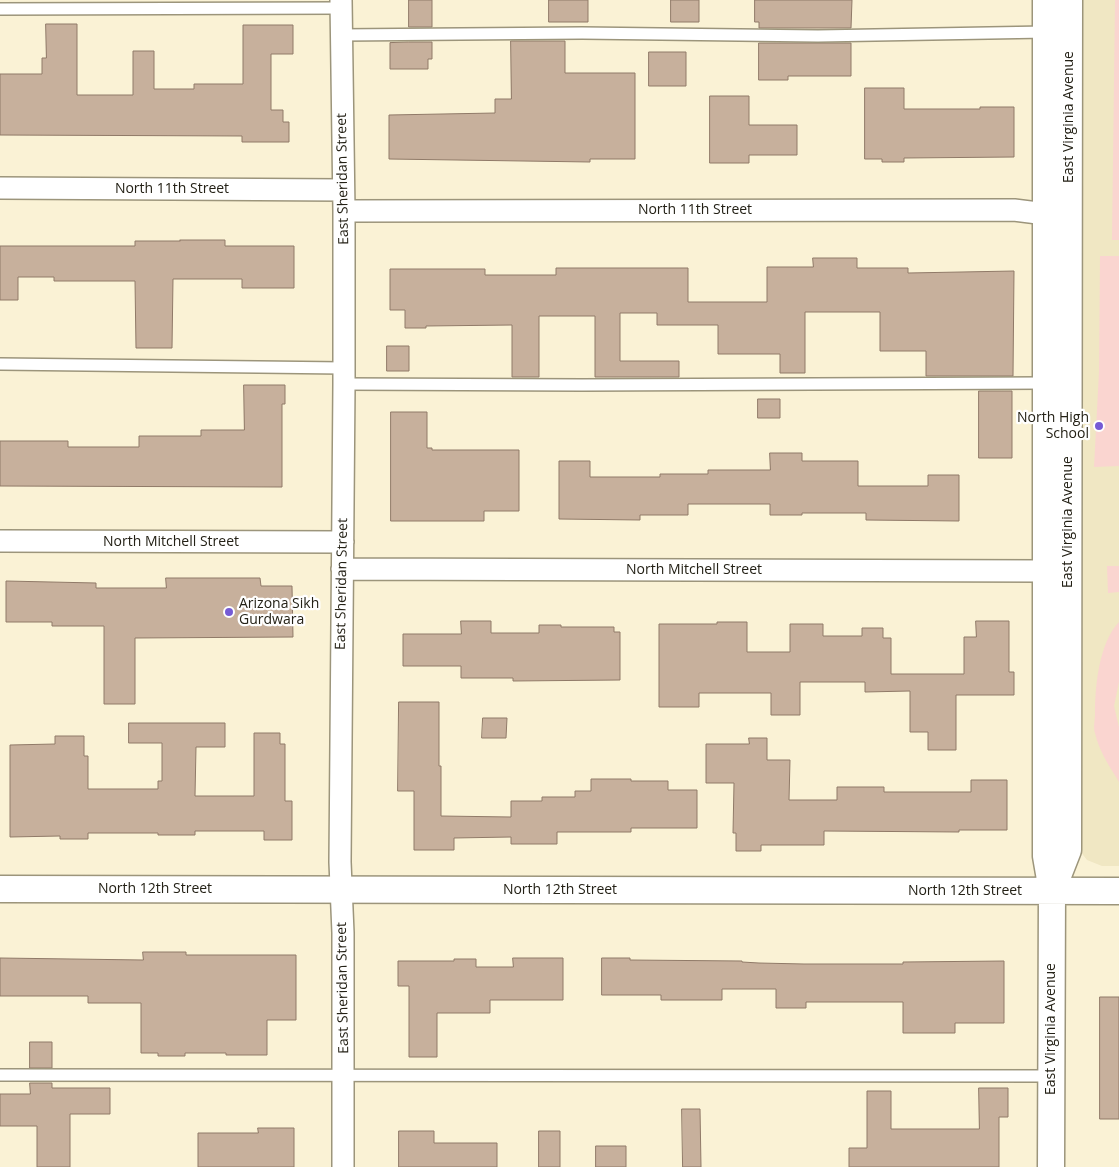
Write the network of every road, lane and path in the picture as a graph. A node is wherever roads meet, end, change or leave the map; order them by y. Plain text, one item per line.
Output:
1 (1046, 0) edge
2 (1069, 0) edge
3 (341, 4) edge
4 (0, 9) edge
5 (1046, 32) junction
6 (341, 35) junction
7 (0, 188) edge
8 (343, 190) junction
9 (344, 211) junction
10 (1046, 214) junction
11 (0, 364) edge
12 (344, 376) junction
13 (1045, 383) junction
14 (0, 541) edge
15 (342, 542) junction
16 (342, 569) junction
17 (1045, 571) junction
18 (0, 889) edge
19 (341, 890) junction
20 (1052, 891) junction
21 (1119, 892) edge
22 (0, 1075) edge
23 (344, 1076) junction
24 (1051, 1076) junction
25 (343, 1167) edge
26 (1051, 1167) edge

1 - 5 street, East Virginia Avenue
2 - 20 street, East Virginia Avenue
3 - 4 lane
3 - 6 street, East Sheridan Street
5 - 6 lane
5 - 10 street, East Virginia Avenue
6 - 8 street, East Sheridan Street
7 - 8 street, North 11th Street
8 - 9 street, East Sheridan Street
9 - 10 street, North 11th Street
9 - 12 street, East Sheridan Street
10 - 13 street, East Virginia Avenue
11 - 12 lane
12 - 13 lane
12 - 15 street, East Sheridan Street
13 - 17 street, East Virginia Avenue
14 - 15 street, North Mitchell Street
15 - 16 street, East Sheridan Street
16 - 17 street, North Mitchell Street
16 - 19 street, East Sheridan Street
17 - 20 street, East Virginia Avenue
18 - 19 street, North 12th Street
19 - 20 street, North 12th Street
19 - 23 street, East Sheridan Street
20 - 21 street, North 12th Street
20 - 24 street, East Virginia Avenue
22 - 23 lane
23 - 24 lane
23 - 25 street, East Sheridan Street
24 - 26 street, East Virginia Avenue

